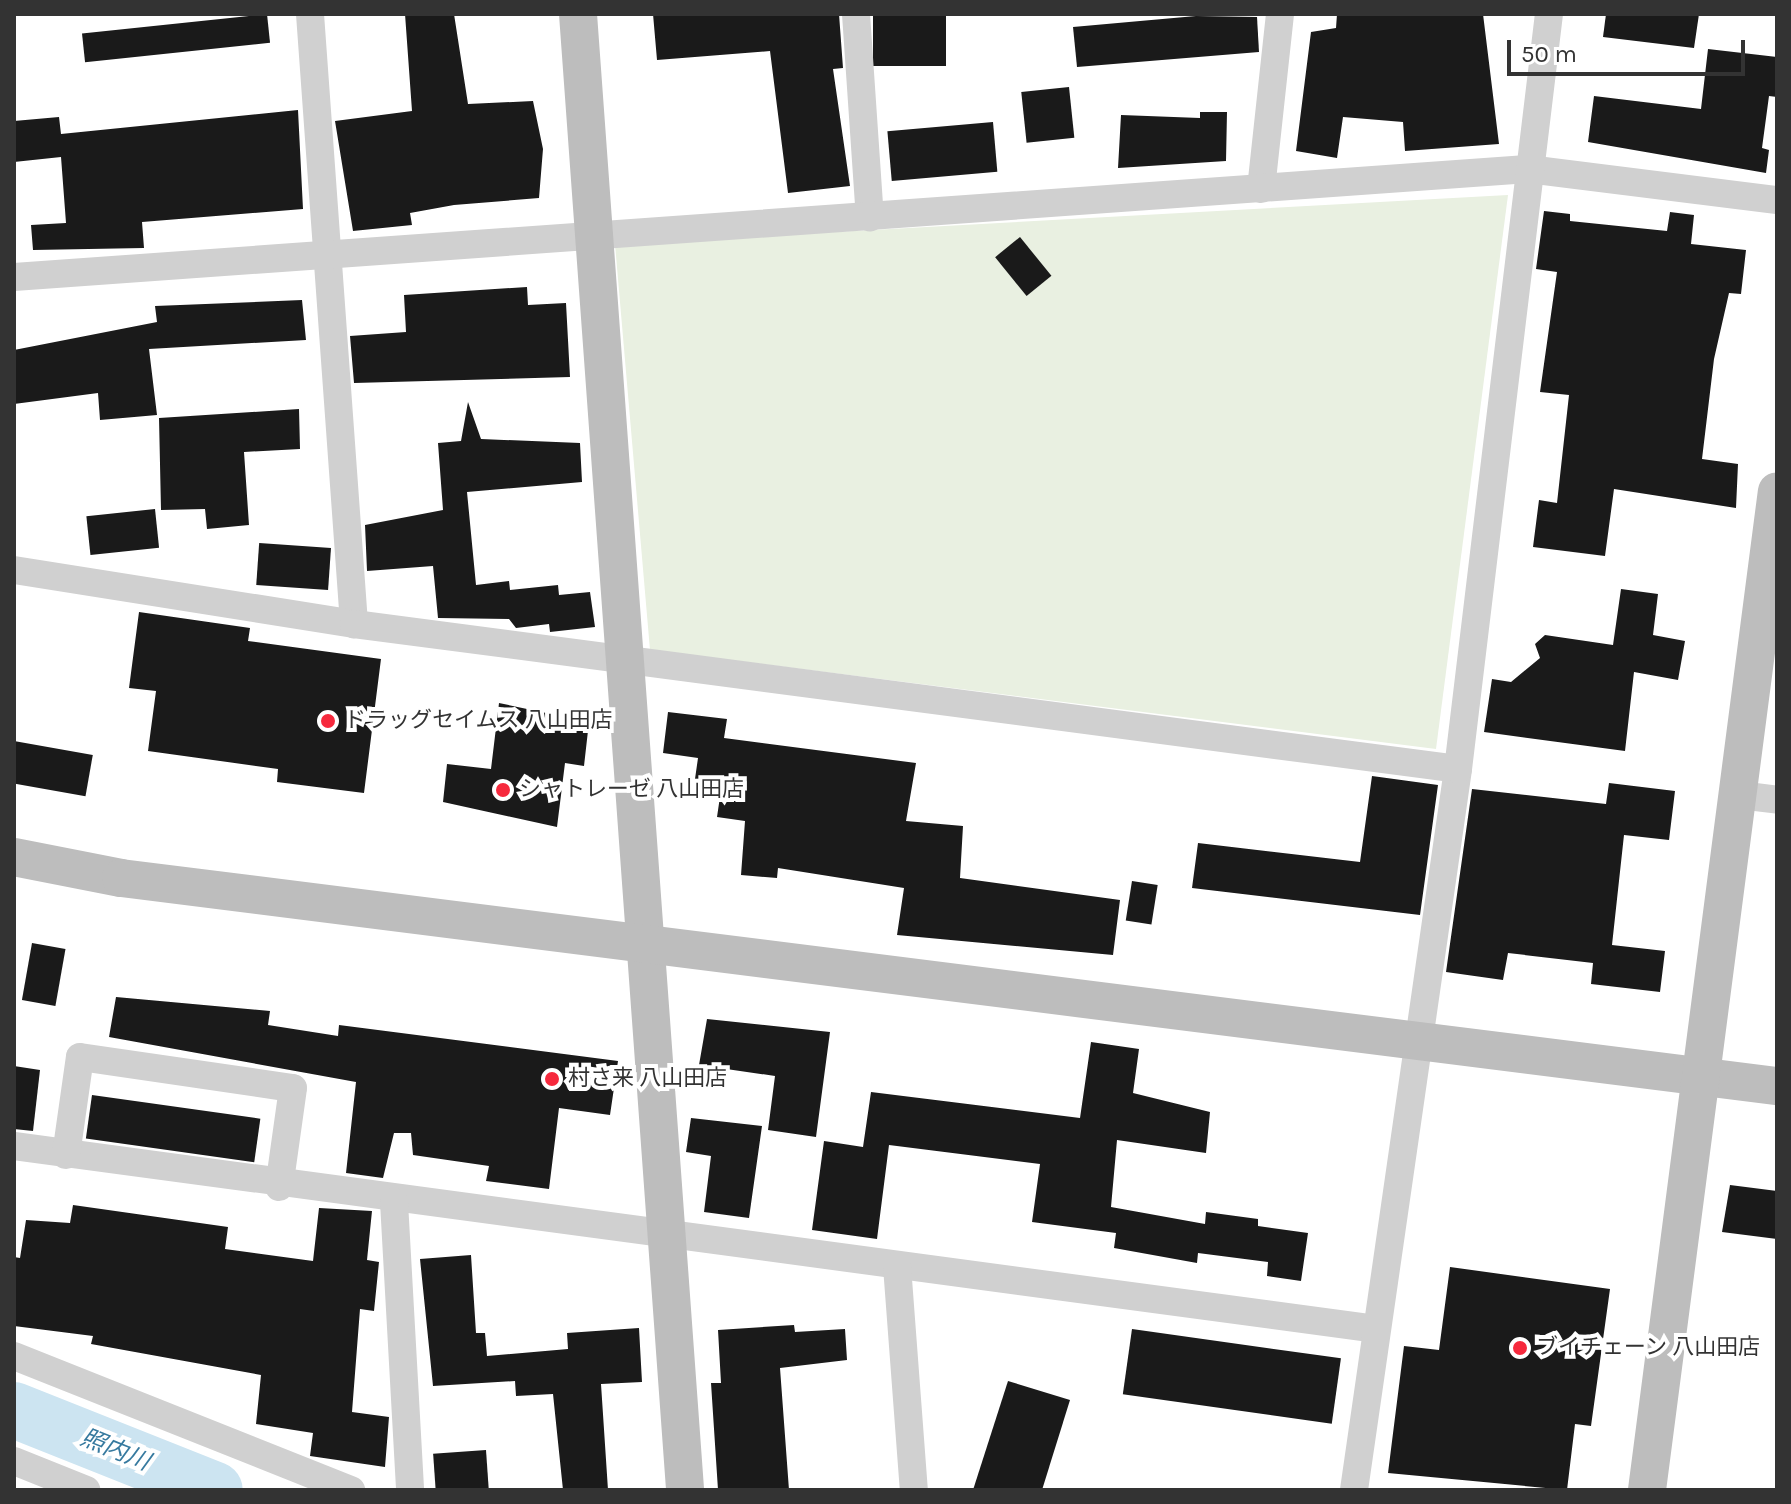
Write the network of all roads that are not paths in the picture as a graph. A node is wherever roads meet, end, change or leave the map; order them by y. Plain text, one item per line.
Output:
1 (310, 14) edge
2 (578, 14) edge
3 (856, 14) edge
4 (1280, 14) edge
5 (1549, 14) edge
6 (1528, 169) junction
7 (1261, 189) junction
8 (1777, 200) edge
9 (870, 218) junction
10 (593, 233) junction
11 (329, 254) junction
12 (14, 277) edge
13 (1777, 491) edge
14 (14, 570) edge
15 (354, 624) junction
16 (627, 660) junction
17 (1458, 769) junction
18 (1739, 795) junction
19 (1777, 800) edge
20 (14, 857) edge
21 (641, 944) junction
22 (1419, 1043) junction
23 (1701, 1076) junction
24 (1777, 1086) edge
25 (14, 1146) edge
26 (66, 1155) junction
27 (279, 1187) junction
28 (394, 1202) junction
29 (664, 1234) junction
30 (897, 1266) junction
31 (1376, 1329) junction
32 (14, 1356) edge
33 (14, 1461) edge
34 (86, 1490) edge
35 (351, 1490) edge
36 (410, 1490) edge
37 (685, 1490) edge
38 (914, 1490) edge
39 (1354, 1490) edge
40 (1647, 1490) edge

1 - 11 street
2 - 10 street
3 - 9 street
4 - 7 street
5 - 6 street
6 - 7 street
6 - 8 street
6 - 17 street
7 - 9 street
9 - 10 street
10 - 11 street
10 - 16 street
11 - 12 street
11 - 15 street
13 - 18 street
14 - 15 street
15 - 16 street
16 - 17 street
16 - 21 street
17 - 22 street
18 - 19 street
18 - 23 street
20 - 21 street
21 - 22 street
21 - 29 street
22 - 23 street
22 - 31 street
23 - 24 street
23 - 40 street
25 - 26 street
26 - 27 street
26 - 27 street
27 - 28 street
28 - 29 street
28 - 36 street
29 - 30 street
29 - 37 street
30 - 31 street
30 - 38 street
31 - 39 street
32 - 35 street
33 - 34 street

